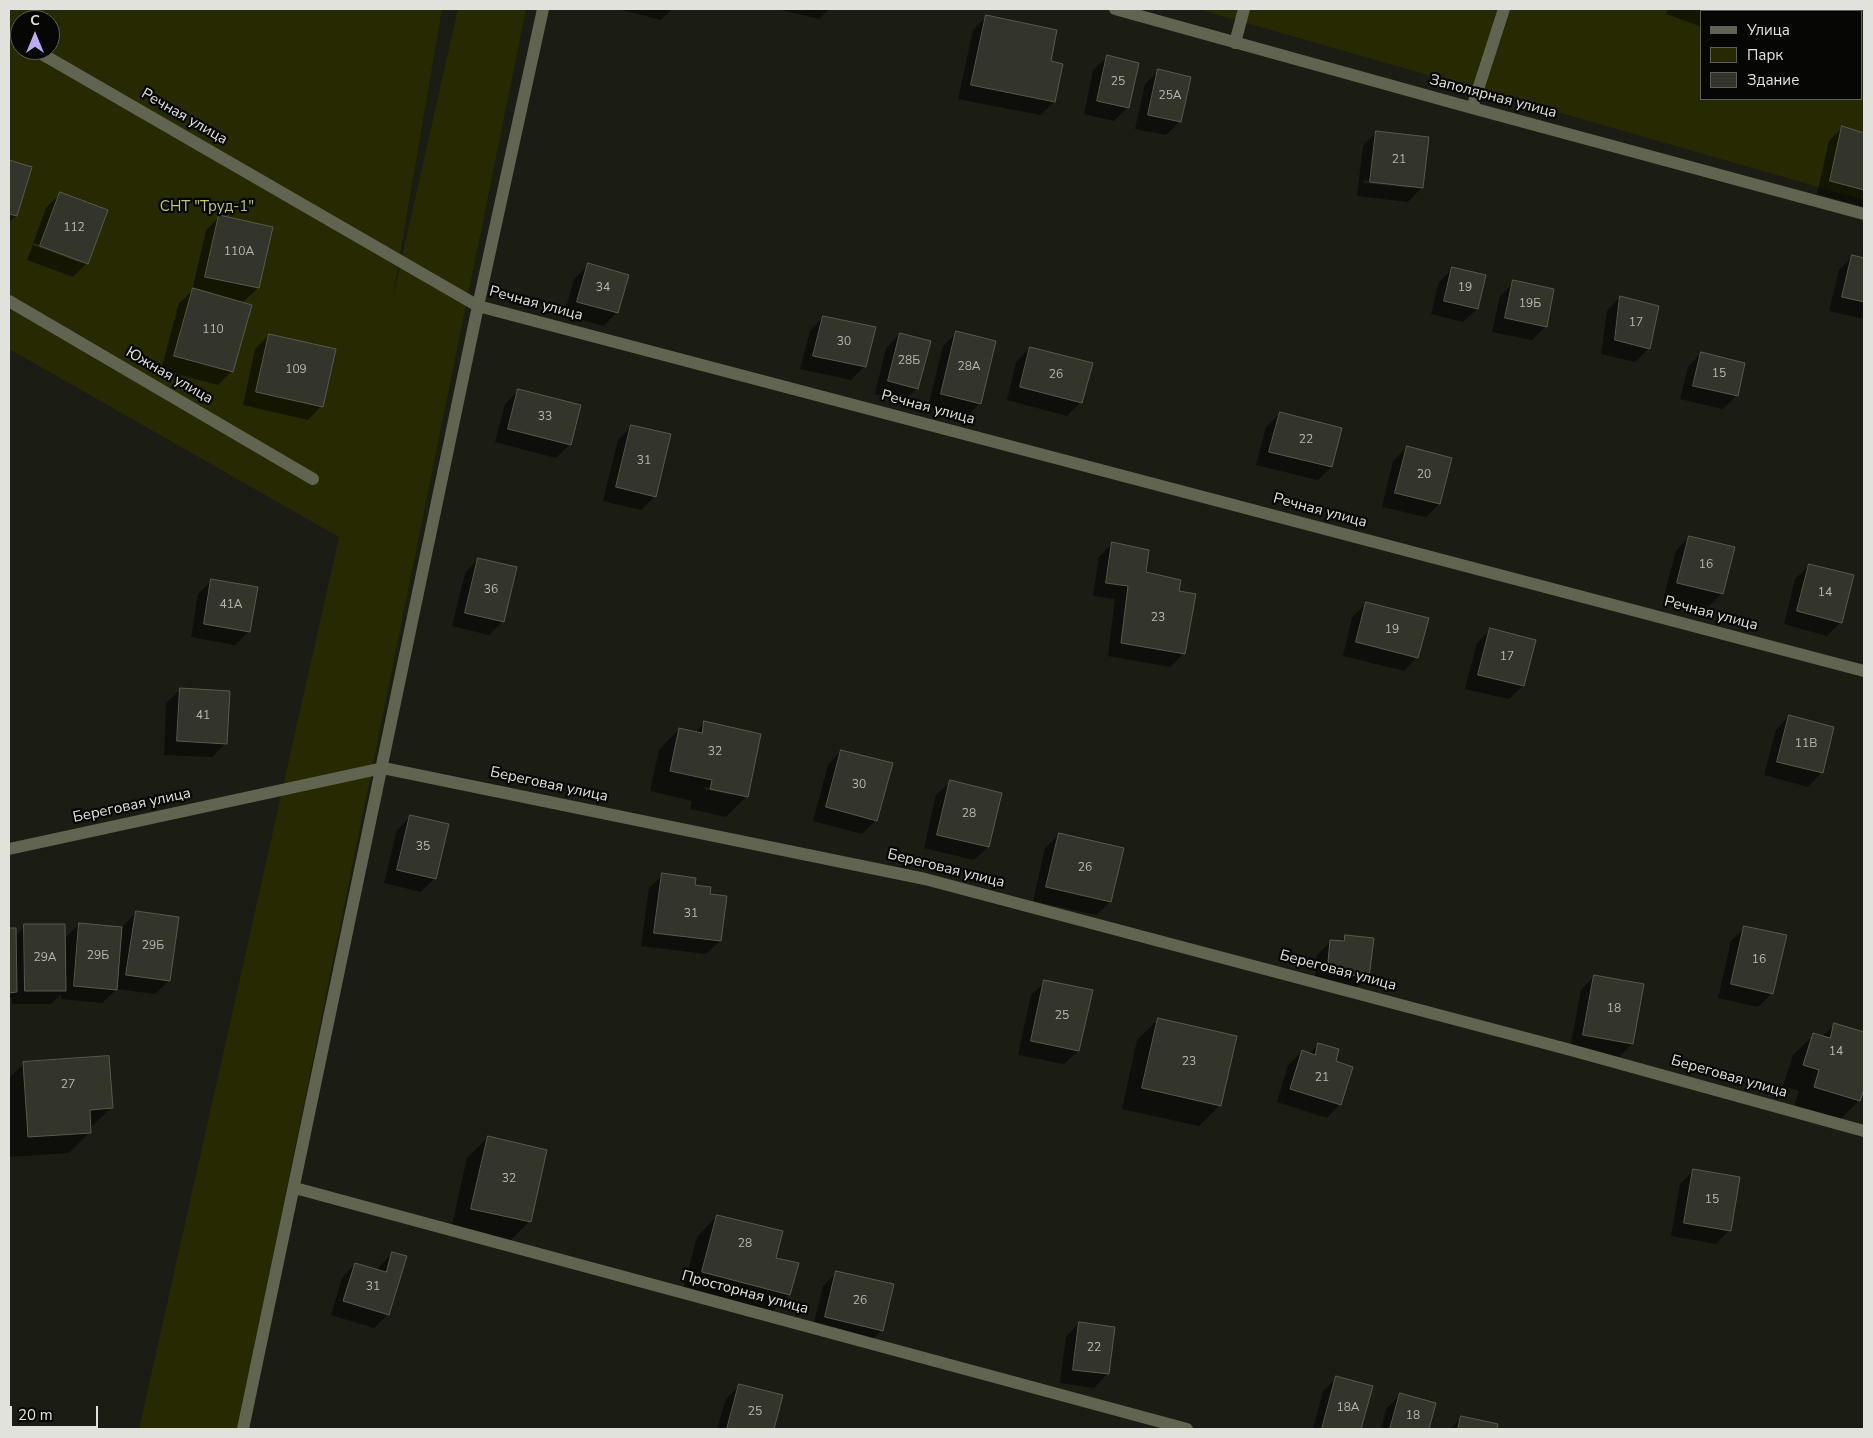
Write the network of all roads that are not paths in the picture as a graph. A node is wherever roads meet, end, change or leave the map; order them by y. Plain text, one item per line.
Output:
1 (543, 9) edge
2 (1114, 9) edge
3 (1244, 9) edge
4 (1504, 9) edge
5 (1235, 43) junction
6 (52, 60) edge
7 (1472, 108) junction
8 (1864, 214) edge
9 (9, 301) edge
10 (478, 306) junction
11 (313, 479) dead end
12 (1864, 672) edge
13 (383, 768) junction
14 (9, 849) edge
15 (1864, 1132) edge
16 (295, 1188) junction
17 (243, 1429) edge
18 (1186, 1429) edge

1 - 10 street
2 - 5 street, Заполярная улица
3 - 5 street
4 - 7 street
5 - 7 street, Заполярная улица
6 - 10 street, Речная улица
7 - 8 street, Заполярная улица
9 - 11 street, Южная улица
10 - 12 street, Речная улица
10 - 13 street
13 - 14 street, Береговая улица
13 - 15 street, Береговая улица
13 - 16 street
16 - 17 street
16 - 18 street, Просторная улица

